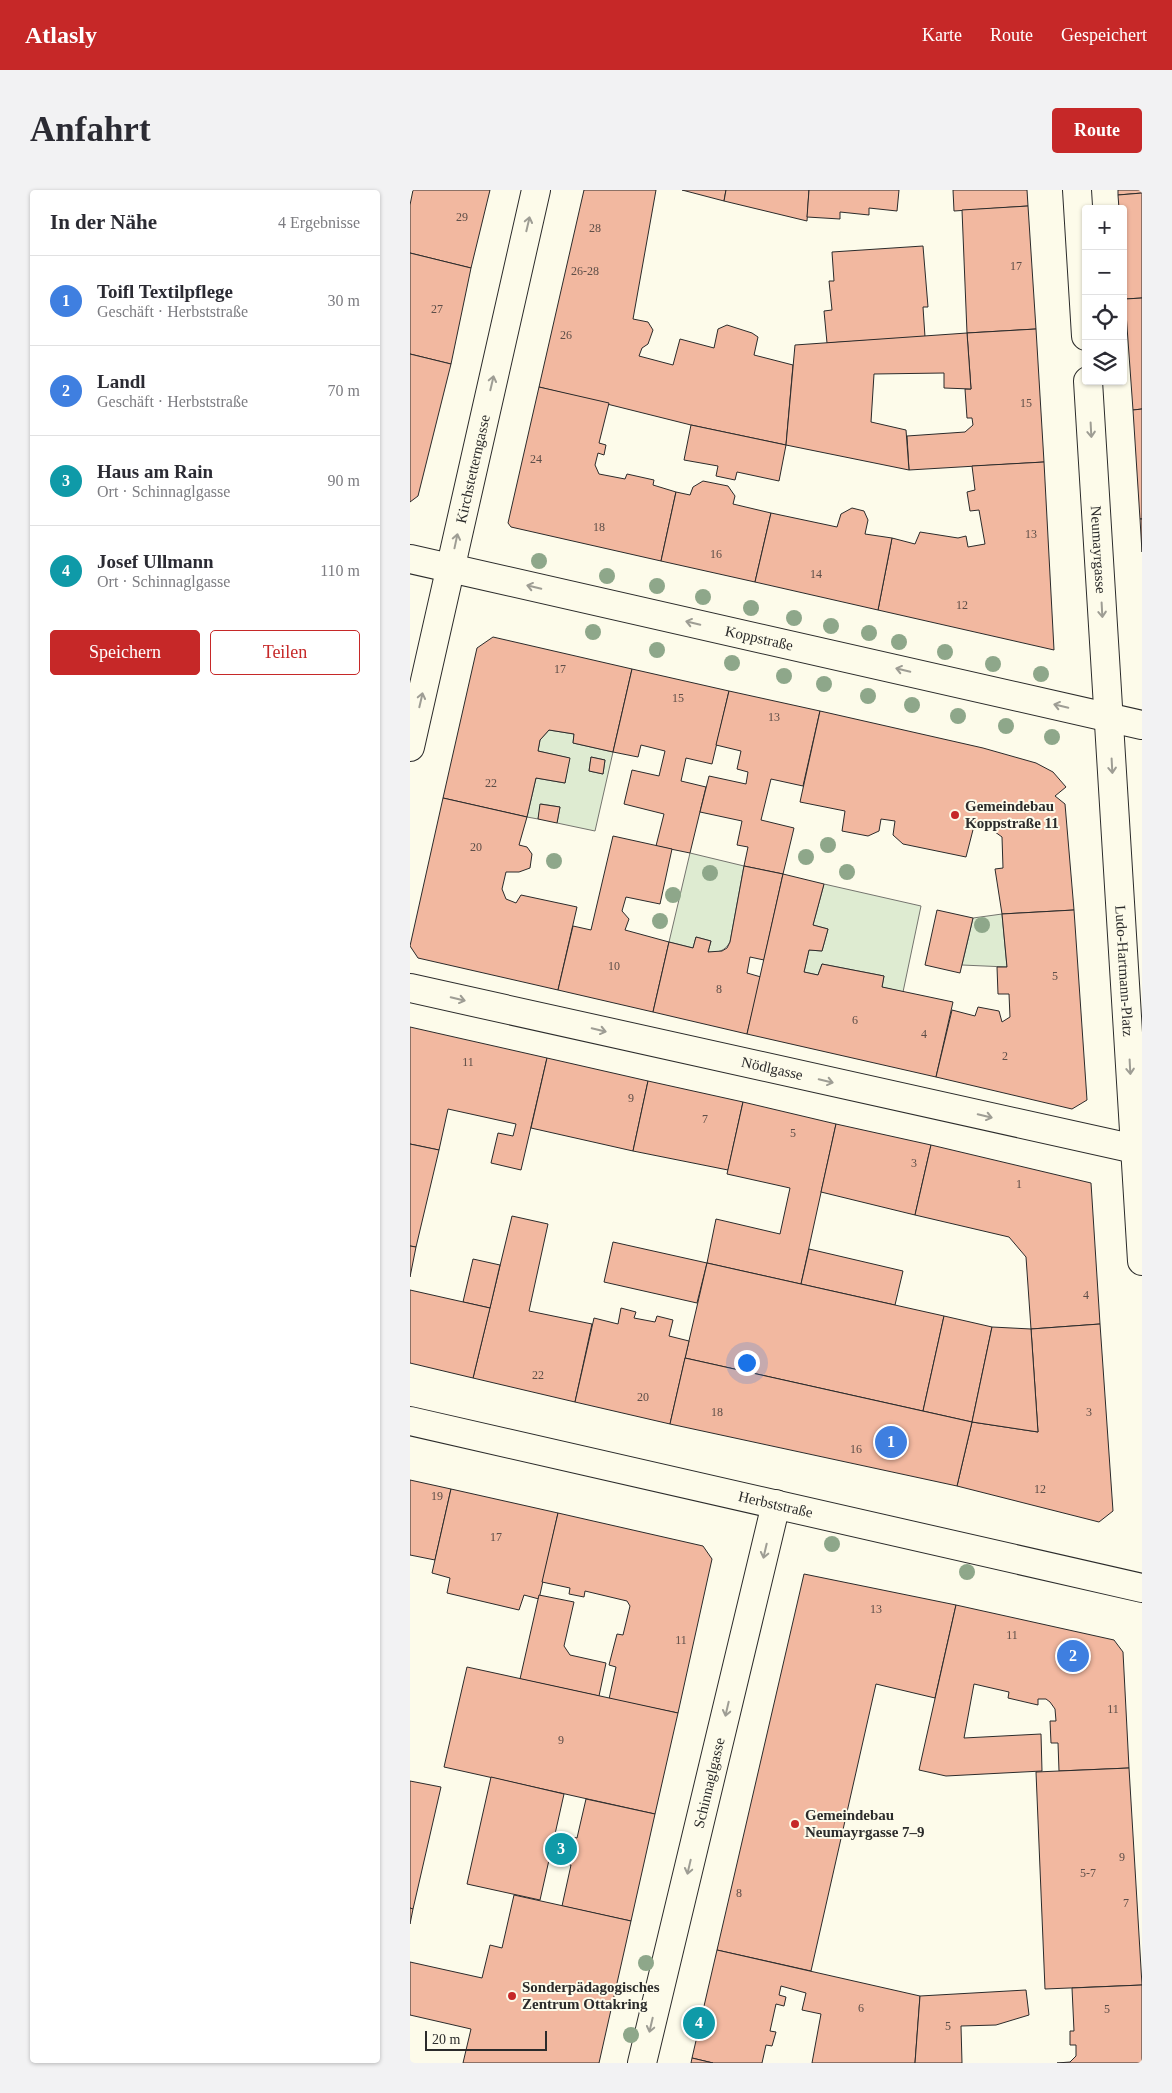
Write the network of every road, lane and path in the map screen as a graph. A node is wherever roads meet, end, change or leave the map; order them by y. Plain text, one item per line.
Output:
1 (536, 190) edge
2 (1077, 190) edge
3 (1083, 295) edge
4 (1088, 385) edge
5 (410, 559) edge
6 (451, 568) junction
7 (1109, 717) junction
8 (1142, 725) edge
9 (410, 747) edge
10 (410, 988) edge
11 (1135, 1149) junction
12 (1142, 1261) edge
13 (410, 1421) edge
14 (776, 1504) junction
15 (1142, 1588) edge
16 (642, 2063) edge

6 -> 1 street, Kirchstetterngasse
2 - 3 street
4 -> 7 street, Neumayrgasse
5 - 6 street, Koppstraße
7 -> 6 street, Koppstraße
9 -> 6 street, Kirchstetterngasse
7 - 8 street
7 -> 11 street, Ludo-Hartmann-Platz
10 -> 11 street, Nödlgasse
11 - 12 street, Ludo-Hartmann-Platz
13 - 14 street, Herbststraße
14 - 15 street, Herbststraße
14 -> 16 street, Schinnaglgasse

